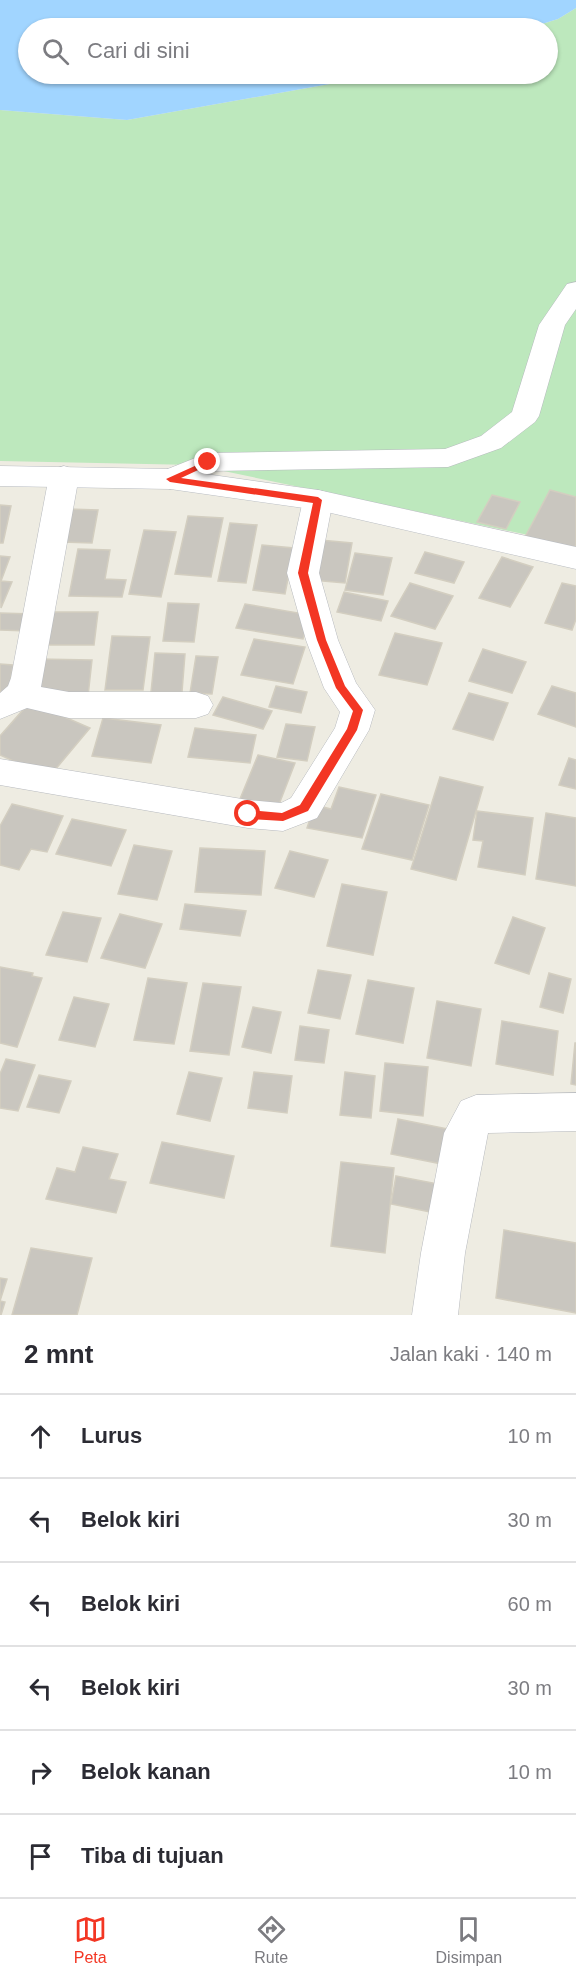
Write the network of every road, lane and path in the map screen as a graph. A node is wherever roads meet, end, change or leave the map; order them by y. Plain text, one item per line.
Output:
1 (576, 290) edge
2 (0, 476) edge
3 (64, 476) junction
4 (170, 479) junction
5 (318, 500) junction
6 (576, 558) edge
7 (11, 700) edge
8 (196, 705) dead end
9 (0, 772) edge
10 (576, 1112) edge
11 (435, 1315) edge

1 - 4 street
2 - 3 street
3 - 4 street
3 - 7 street
4 - 5 street
5 - 6 street
5 - 9 street
7 - 8 street
10 - 11 street

